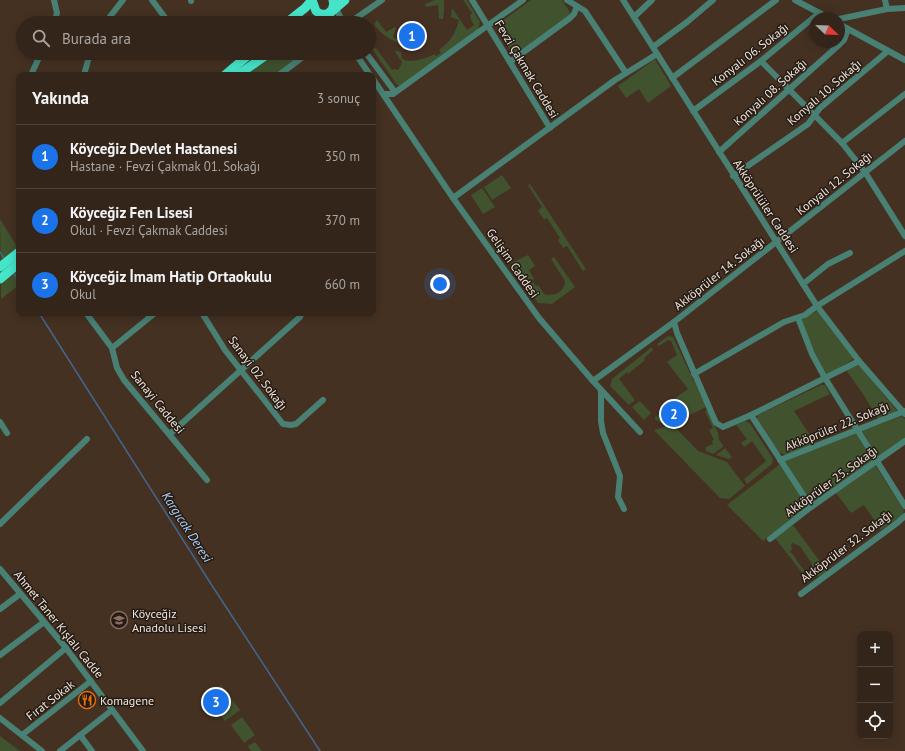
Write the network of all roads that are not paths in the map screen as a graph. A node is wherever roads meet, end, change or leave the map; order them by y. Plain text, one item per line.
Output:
1 (54, 0) edge
2 (123, 0) edge
3 (152, 0) edge
4 (345, 0) edge
5 (382, 0) edge
6 (472, 0) edge
7 (523, 0) edge
8 (567, 0) edge
9 (623, 0) edge
10 (652, 0) edge
11 (713, 0) edge
12 (776, 0) edge
13 (795, 0) edge
14 (885, 0) edge
15 (313, 1) edge
16 (577, 6) junction
17 (905, 8) edge
18 (329, 9) edge
19 (887, 10) junction
20 (817, 12) edge
21 (56, 16) edge
22 (110, 16) edge
23 (164, 16) edge
24 (295, 16) edge
25 (321, 16) edge
26 (359, 16) edge
27 (634, 18) junction
28 (845, 18) edge
29 (809, 21) edge
30 (488, 26) junction
31 (845, 27) edge
32 (848, 29) junction
33 (653, 47) junction
34 (888, 51) junction
35 (657, 54) junction
36 (38, 60) edge
37 (88, 60) edge
38 (243, 60) edge
39 (259, 60) edge
40 (299, 60) edge
41 (360, 60) edge
42 (371, 60) edge
43 (905, 60) edge
44 (761, 61) junction
45 (510, 62) junction
46 (32, 72) edge
47 (85, 72) edge
48 (229, 72) edge
49 (242, 72) edge
50 (283, 72) edge
51 (368, 72) edge
52 (626, 73) junction
53 (672, 78) junction
54 (376, 84) edge
55 (790, 89) junction
56 (396, 92) junction
57 (383, 94) junction
58 (905, 94) edge
59 (693, 111) junction
60 (814, 115) junction
61 (550, 128) junction
62 (905, 141) edge
63 (842, 143) junction
64 (719, 152) junction
65 (865, 172) junction
66 (733, 176) junction
67 (453, 198) junction
68 (905, 236) edge
69 (777, 242) junction
70 (905, 251) edge
71 (850, 253) dead end
72 (16, 254) edge
73 (16, 266) edge
74 (0, 267) edge
75 (0, 279) edge
76 (803, 284) junction
77 (816, 306) junction
78 (91, 316) edge
79 (151, 316) edge
80 (204, 316) edge
81 (300, 316) edge
82 (798, 318) junction
83 (674, 322) junction
84 (112, 348) junction
85 (859, 361) junction
86 (241, 371) junction
87 (694, 374) junction
88 (825, 378) junction
89 (593, 381) junction
90 (601, 390) junction
91 (323, 400) dead end
92 (904, 412) edge
93 (750, 416) junction
94 (0, 422) edge
95 (858, 430) junction
96 (640, 432) dead end
97 (7, 433) dead end
98 (170, 434) junction
99 (87, 439) dead end
100 (905, 441) edge
101 (780, 460) junction
102 (877, 460) junction
103 (207, 480) dead end
104 (905, 506) edge
105 (812, 508) junction
106 (624, 509) dead end
107 (905, 516) edge
108 (0, 524) edge
109 (770, 539) dead end
110 (0, 569) edge
111 (20, 594) junction
112 (801, 594) dead end
113 (0, 610) edge
114 (44, 622) junction
115 (66, 648) junction
116 (0, 655) edge
117 (91, 681) junction
118 (0, 703) edge
119 (112, 710) junction
120 (0, 718) edge
121 (22, 735) junction
122 (80, 735) junction
123 (40, 750) edge
124 (60, 751) edge
125 (92, 751) edge
126 (143, 751) edge

1 - 21 street
2 - 22 street
3 - 23 street
4 - 18 highway
5 - 26 street
6 - 30 street, Fevzi Çakmak Caddesi
7 - 30 street
8 - 16 street
9 - 27 street, Akköprülüler Caddesi
10 - 27 street
11 - 33 street
12 - 53 street
13 - 20 street
14 - 19 street
15 - 18 highway
15 - 24 highway
16 - 45 street
16 - 52 street
17 - 19 street
18 - 25 highway
19 - 28 street
27 - 33 street, Akköprülüler Caddesi
29 - 44 street, Konyalı 06. Sokağı
30 - 45 street, Fevzi Çakmak Caddesi
30 - 56 street
31 - 32 street
32 - 34 street
32 - 55 street, Konyalı 08. Sokağı
33 - 35 street, Akköprülüler Caddesi
34 - 43 street
34 - 60 street, Konyalı 10. Sokağı
35 - 52 street
35 - 53 street, Akköprülüler Caddesi
36 - 46 street
37 - 47 street
38 - 48 highway
39 - 49 highway
40 - 50 street
41 - 51 street
42 - 56 street
44 - 55 street
44 - 59 street, Konyalı 06. Sokağı
45 - 61 street, Fevzi Çakmak Caddesi
52 - 61 street
53 - 59 street, Akköprülüler Caddesi
54 - 57 street, Gelişim Caddesi
55 - 60 street
55 - 64 street, Konyalı 08. Sokağı
56 - 57 street
57 - 67 street, Gelişim Caddesi
58 - 63 street
59 - 64 street, Akköprülüler Caddesi
60 - 63 street
60 - 66 street, Konyalı 10. Sokağı
61 - 67 street
62 - 65 street, Konyalı 12. Sokağı
63 - 65 street
64 - 66 street, Akköprülüler Caddesi
65 - 68 street
65 - 69 street, Konyalı 12. Sokağı
66 - 69 street, Akköprülüler Caddesi
67 - 89 street, Gelişim Caddesi
69 - 76 street, Akköprülüler Caddesi
69 - 83 street, Akköprüler 14. Sokağı
70 - 77 street
71 - 76 street
72 - 74 highway
73 - 75 highway
76 - 77 street, Akköprülüler Caddesi
77 - 82 street
77 - 85 street, Akköprülüler Caddesi
78 - 84 street, Sanayi Caddesi
79 - 84 street
80 - 86 street, Sanayi 02. Sokağı
81 - 86 street
82 - 87 street
82 - 88 street
83 - 87 street
83 - 89 street, Akköprüler 14. Sokağı
84 - 98 street, Sanayi Caddesi
85 - 88 street
85 - 92 street, Akköprülüler Caddesi
86 - 91 street, Sanayi 02. Sokağı
86 - 98 street
87 - 93 street
88 - 93 street
88 - 95 street
89 - 90 street, Gelişim Caddesi
90 - 96 street, Gelişim Caddesi
90 - 106 street
92 - 95 street, Akköprüler 22. Sokağı
93 - 101 street
94 - 97 street
95 - 101 street, Akköprüler 22. Sokağı
95 - 102 street
98 - 103 street, Sanayi Caddesi
99 - 108 street
100 - 102 street, Akköprüler 25. Sokağı
101 - 105 street
102 - 104 street
102 - 105 street, Akköprüler 25. Sokağı
105 - 109 street, Akköprüler 25. Sokağı
107 - 112 street, Akköprüler 32. Sokağı
110 - 111 street, Ahmet Taner Kışlalı Cadde
111 - 113 street
111 - 114 street, Ahmet Taner Kışlalı Cadde
114 - 115 street, Ahmet Taner Kışlalı Cadde
114 - 116 street
115 - 117 street, Ahmet Taner Kışlalı Cadde
115 - 118 street
117 - 119 street, Ahmet Taner Kışlalı Cadde
117 - 121 street, Fırat Sokak
119 - 122 street
119 - 126 street, Ahmet Taner Kışlalı Cadde
120 - 121 street
121 - 123 street
122 - 124 street
122 - 125 street

